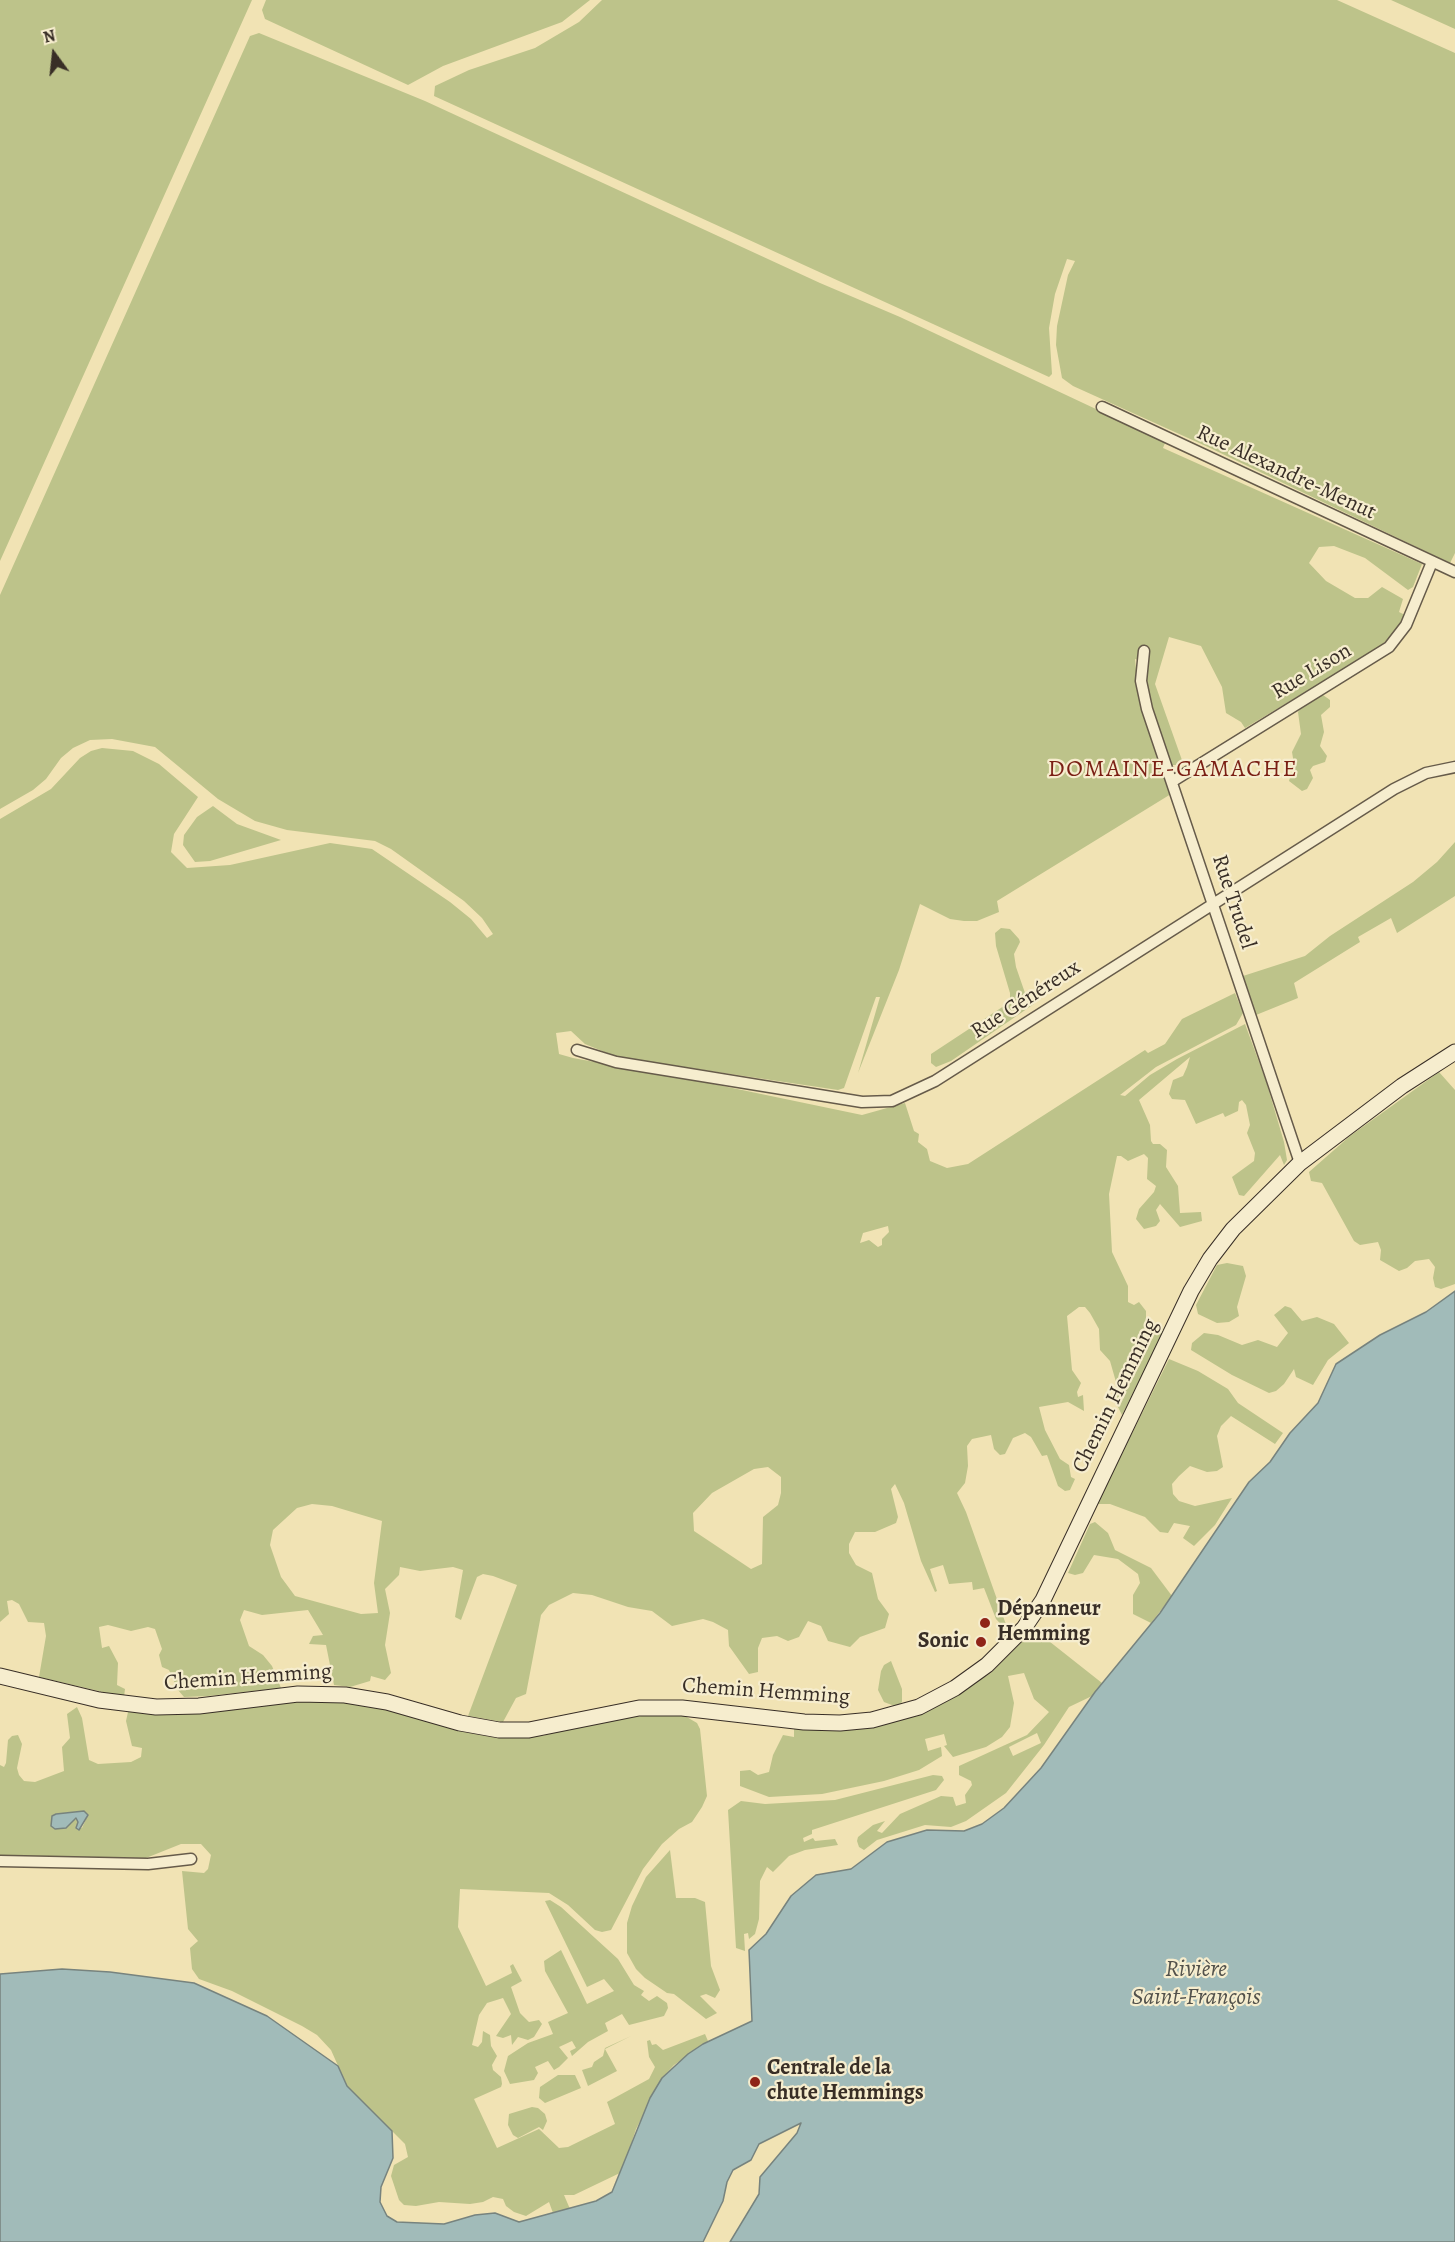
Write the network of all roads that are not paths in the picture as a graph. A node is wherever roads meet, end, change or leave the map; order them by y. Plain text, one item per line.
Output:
1 (1102, 407) dead end
2 (1432, 562) junction
3 (1455, 572) edge
4 (1144, 651) dead end
5 (1455, 767) edge
6 (1173, 781) junction
7 (1214, 903) junction
8 (577, 1050) dead end
9 (1455, 1052) edge
10 (1300, 1163) junction
11 (0, 1676) edge
12 (191, 1859) dead end
13 (0, 1861) edge

1 - 2 street, Rue Alexandre-Menut
2 - 3 street, Rue Alexandre-Menut
2 - 6 street, Rue Lison
4 - 6 street, Rue Trudel
5 - 7 street, Rue Généreux
6 - 7 street, Rue Trudel
7 - 8 street, Rue Généreux
7 - 10 street, Rue Trudel
9 - 10 street, Chemin Hemming
10 - 11 street, Chemin Hemming
12 - 13 street

